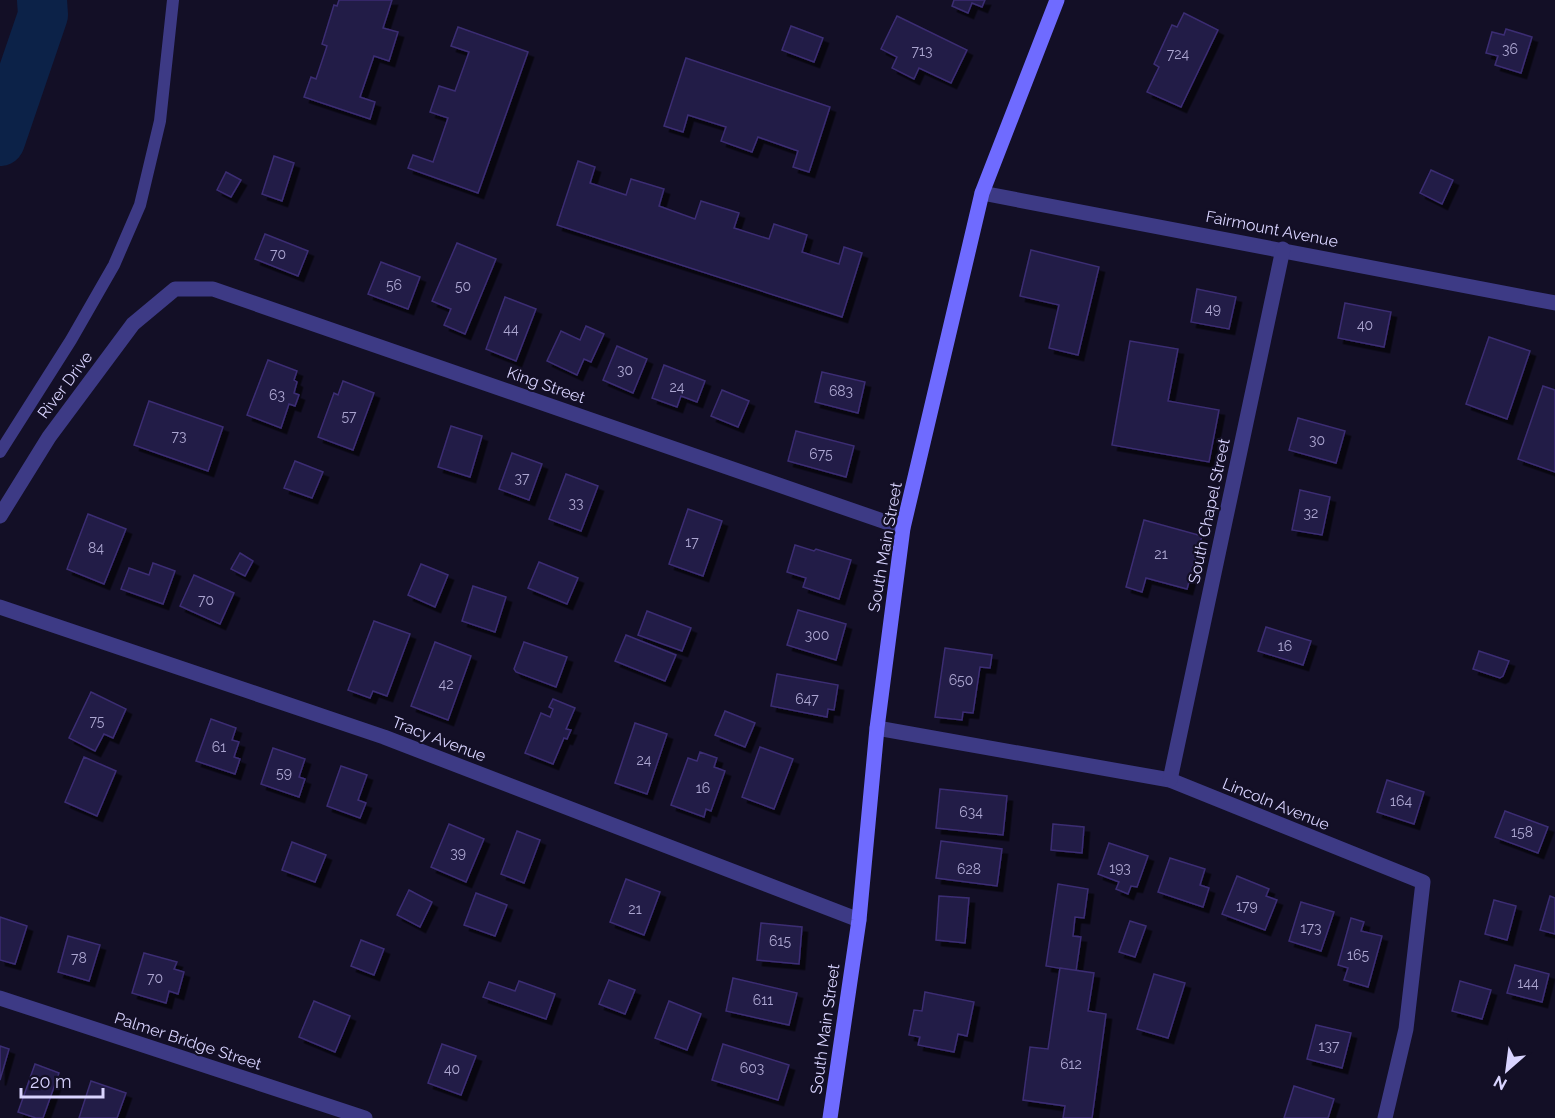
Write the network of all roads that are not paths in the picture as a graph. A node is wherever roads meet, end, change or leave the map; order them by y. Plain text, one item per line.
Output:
1 (173, 0) edge
2 (1057, 0) edge
3 (982, 193) junction
4 (1283, 249) junction
5 (175, 289) joint
6 (1555, 303) edge
7 (0, 452) edge
8 (0, 516) edge
9 (903, 528) junction
10 (0, 607) edge
11 (877, 728) junction
12 (1170, 780) junction
13 (859, 920) junction
14 (0, 998) edge
15 (365, 1118) edge
16 (830, 1118) edge
17 (1384, 1118) edge

1 - 7 lane
2 - 3 main road, South Main Street
3 - 4 street, Fairmount Avenue
3 - 9 main road, South Main Street
4 - 6 street, Fairmount Avenue
4 - 12 street, South Chapel Street
5 - 8 street, River Drive
5 - 9 street, King Street
9 - 11 main road, South Main Street
10 - 13 street, Tracy Avenue
11 - 12 street, Lincoln Avenue
11 - 13 main road, South Main Street
12 - 17 street, Lincoln Avenue
13 - 16 main road, South Main Street
14 - 15 street, Palmer Bridge Street

